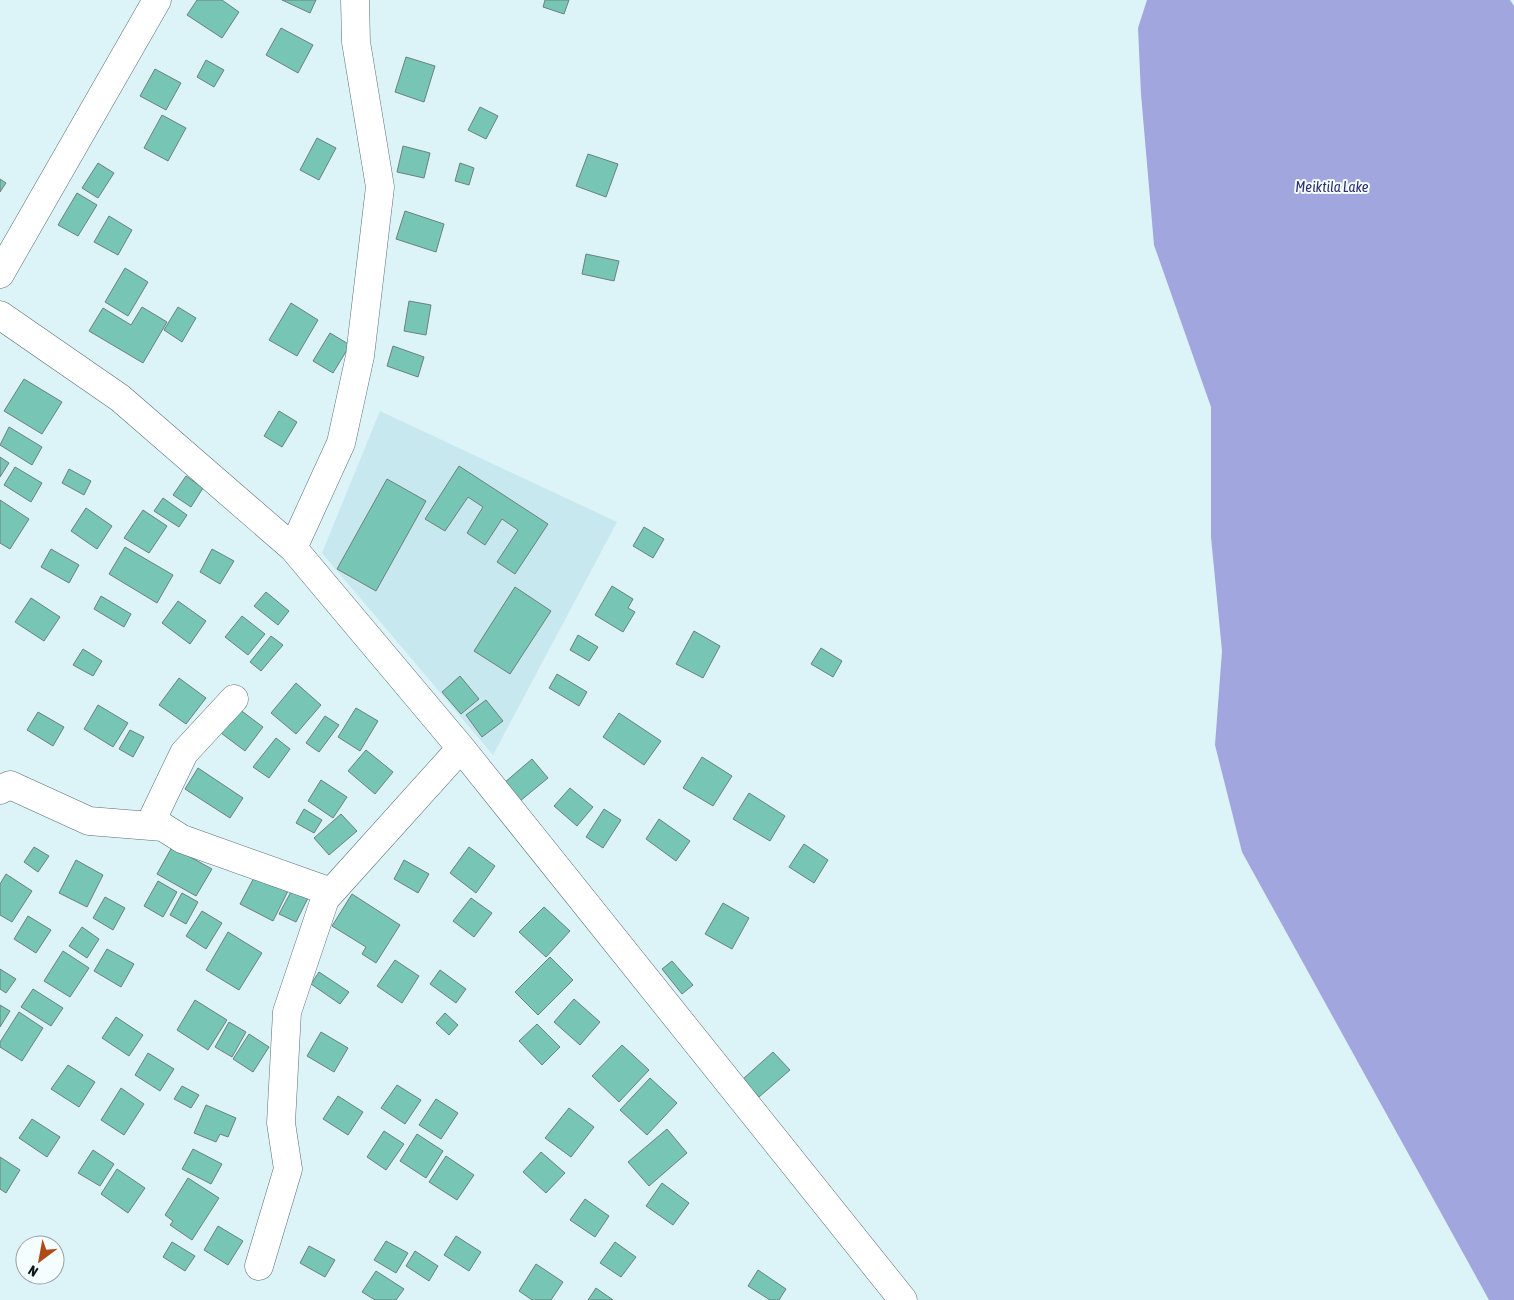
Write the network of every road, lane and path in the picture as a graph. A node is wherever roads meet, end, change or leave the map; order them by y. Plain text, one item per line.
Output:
1 (157, 0) edge
2 (355, 0) edge
3 (0, 274) edge
4 (0, 314) edge
5 (293, 548) junction
6 (234, 699) dead end
7 (460, 748) junction
8 (0, 790) edge
9 (149, 826) junction
10 (331, 892) junction
11 (259, 1266) dead end
12 (903, 1300) edge

1 - 3 street
2 - 5 street
4 - 5 street
5 - 7 street
6 - 9 street
7 - 10 street
7 - 12 street
8 - 9 street
9 - 10 street
10 - 11 street

